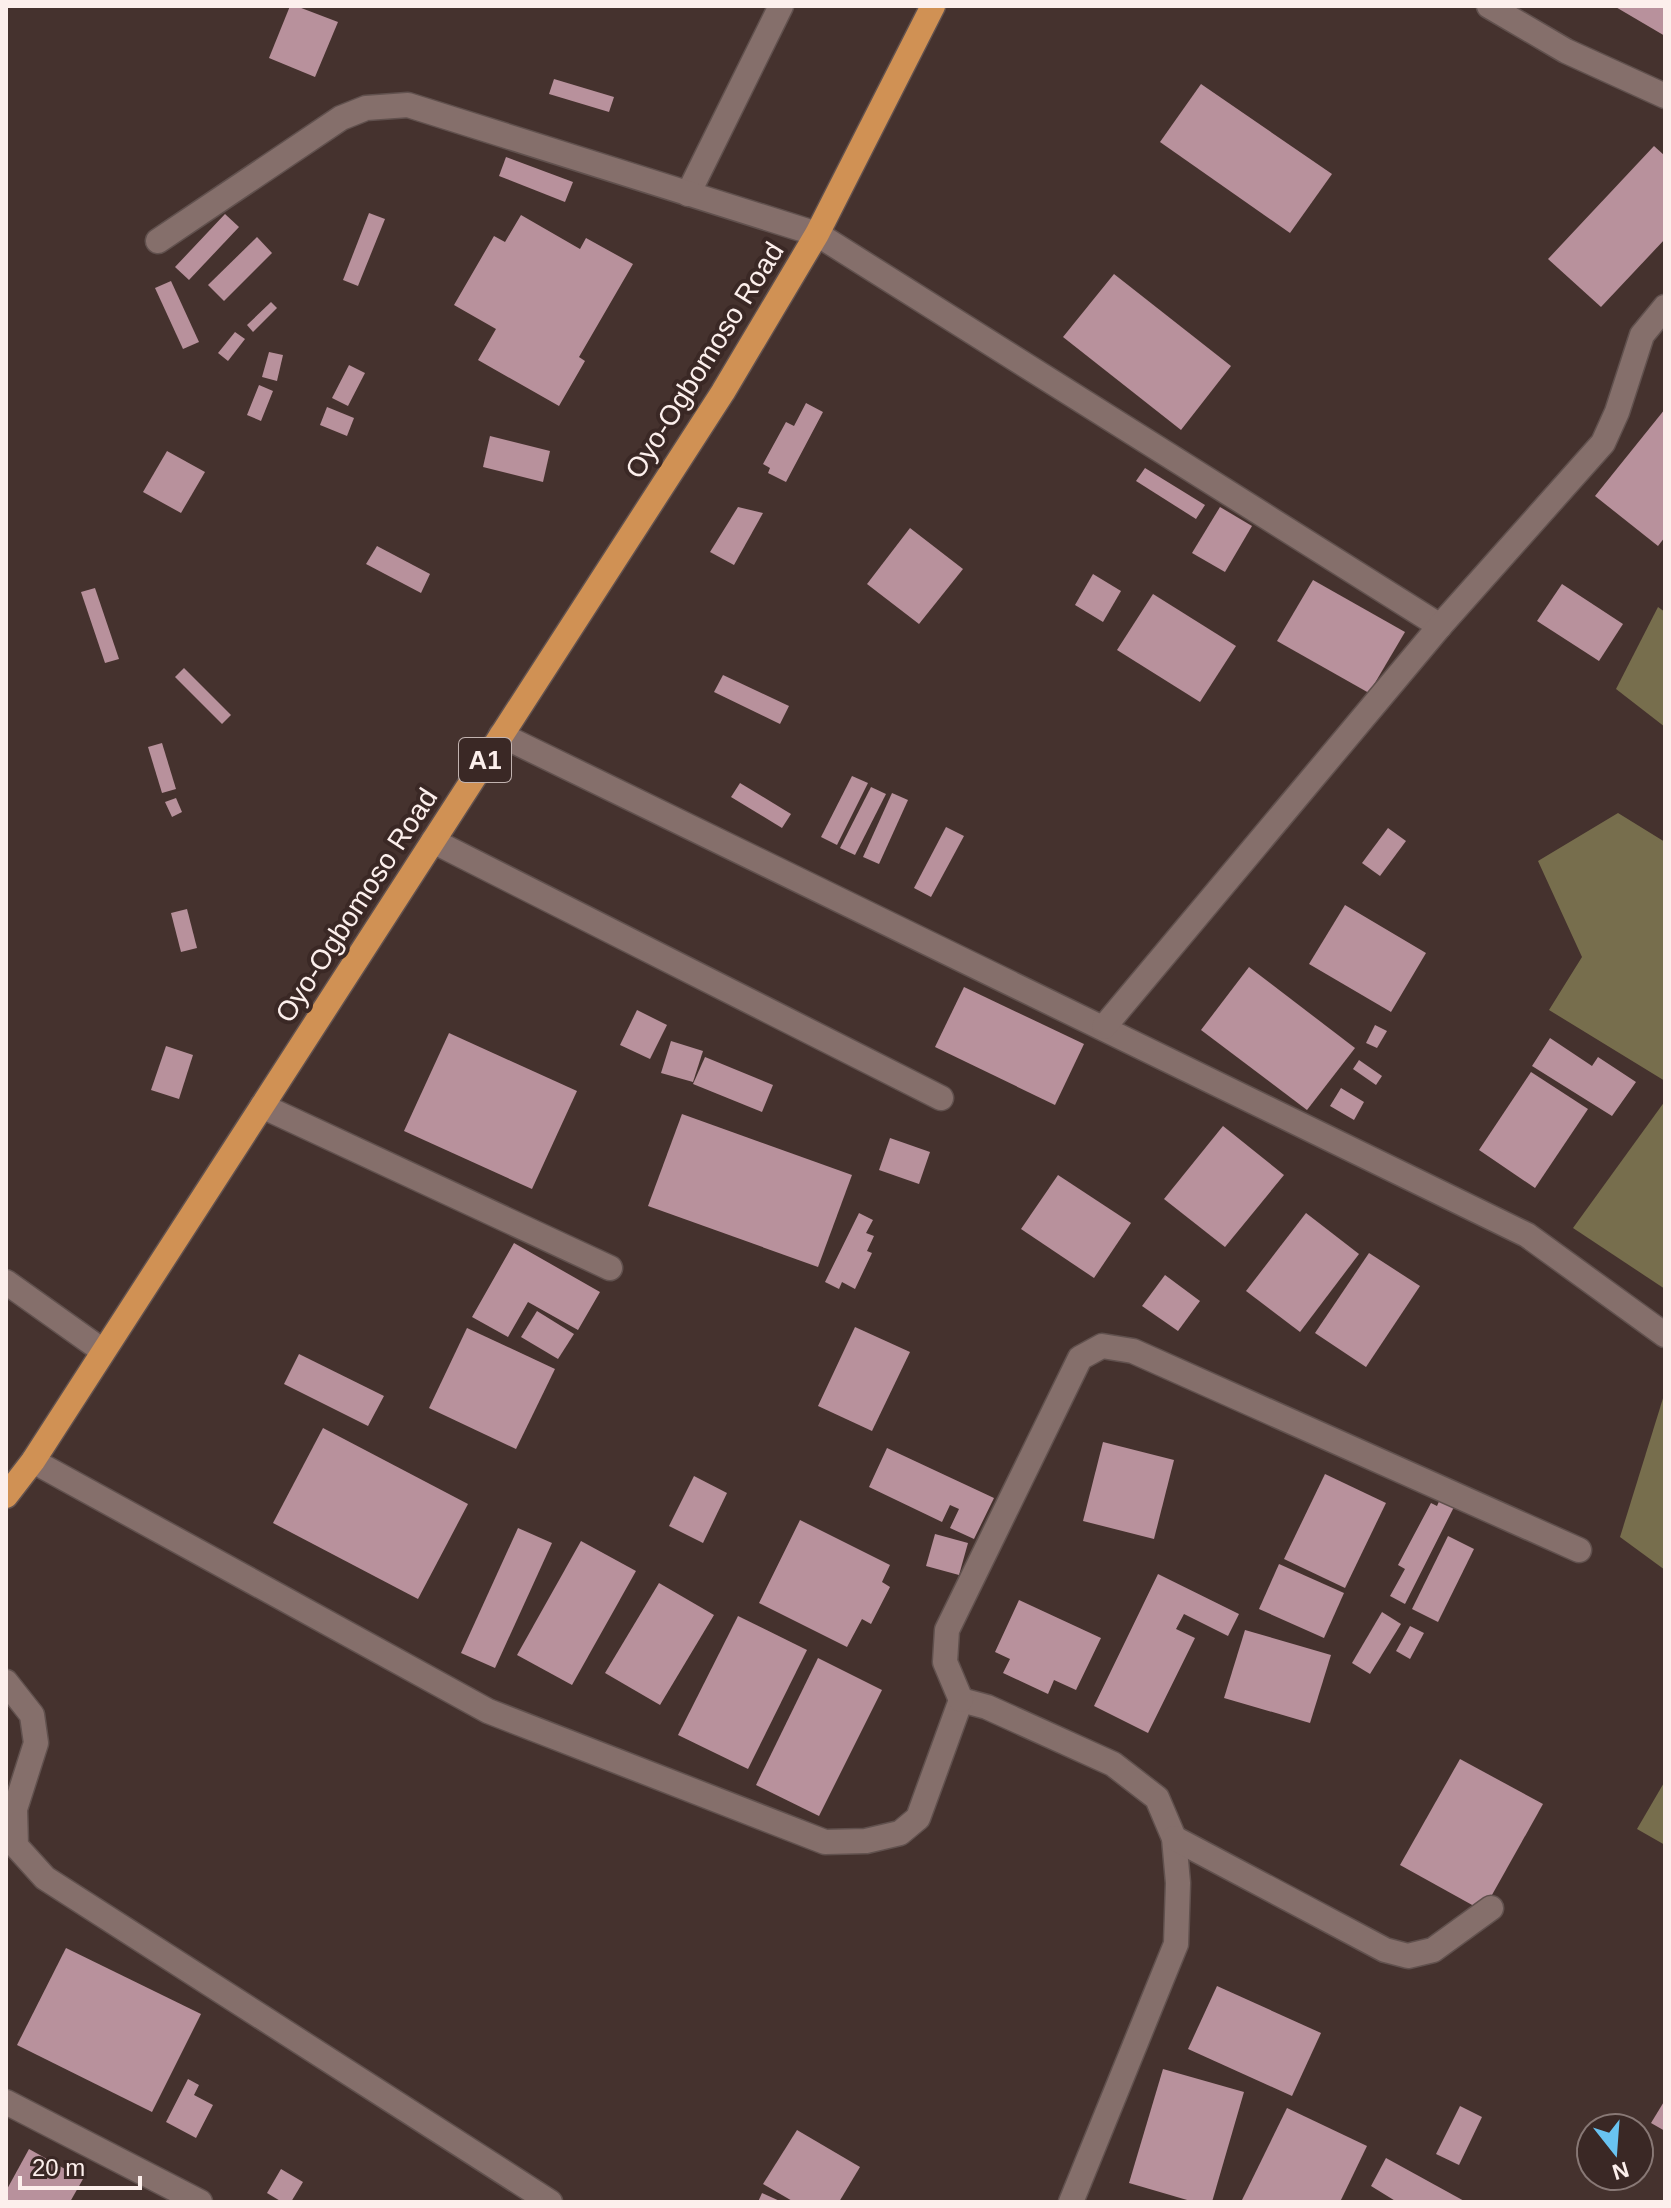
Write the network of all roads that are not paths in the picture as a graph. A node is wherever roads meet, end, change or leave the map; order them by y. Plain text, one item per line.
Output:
1 (781, 6) edge
2 (933, 6) edge
3 (1489, 6) edge
4 (1665, 96) edge
5 (688, 194) junction
6 (817, 234) junction
7 (158, 241) dead end
8 (1665, 307) edge
9 (1440, 626) junction
10 (501, 735) junction
11 (433, 841) junction
12 (1104, 1027) junction
13 (941, 1098) dead end
14 (262, 1106) junction
15 (610, 1268) dead end
16 (6, 1282) edge
17 (1665, 1335) edge
18 (103, 1351) junction
19 (33, 1461) junction
20 (6, 1496) edge
21 (1579, 1550) dead end
22 (6, 1682) edge
23 (961, 1700) junction
24 (1174, 1838) junction
25 (1491, 1908) dead end
26 (6, 2102) edge
27 (200, 2202) edge
28 (550, 2202) edge
29 (1071, 2202) edge

1 - 5 street
2 - 6 highway, Oyo-Ogbomoso Road / A1
3 - 4 street
5 - 6 street
5 - 7 street
6 - 9 street
6 - 10 highway, Oyo-Ogbomoso Road / A1
8 - 9 street
9 - 12 street
10 - 11 highway, Oyo-Ogbomoso Road / A1
10 - 12 street
11 - 13 street
11 - 14 highway, Oyo-Ogbomoso Road / A1
12 - 17 street
14 - 15 street
14 - 18 highway, Oyo-Ogbomoso Road / A1
16 - 18 street
18 - 19 highway, Oyo-Ogbomoso Road / A1
19 - 20 highway, Oyo-Ogbomoso Road / A1
19 - 23 street
21 - 23 street
22 - 28 street
23 - 24 street
24 - 25 street
24 - 29 street
26 - 27 street

